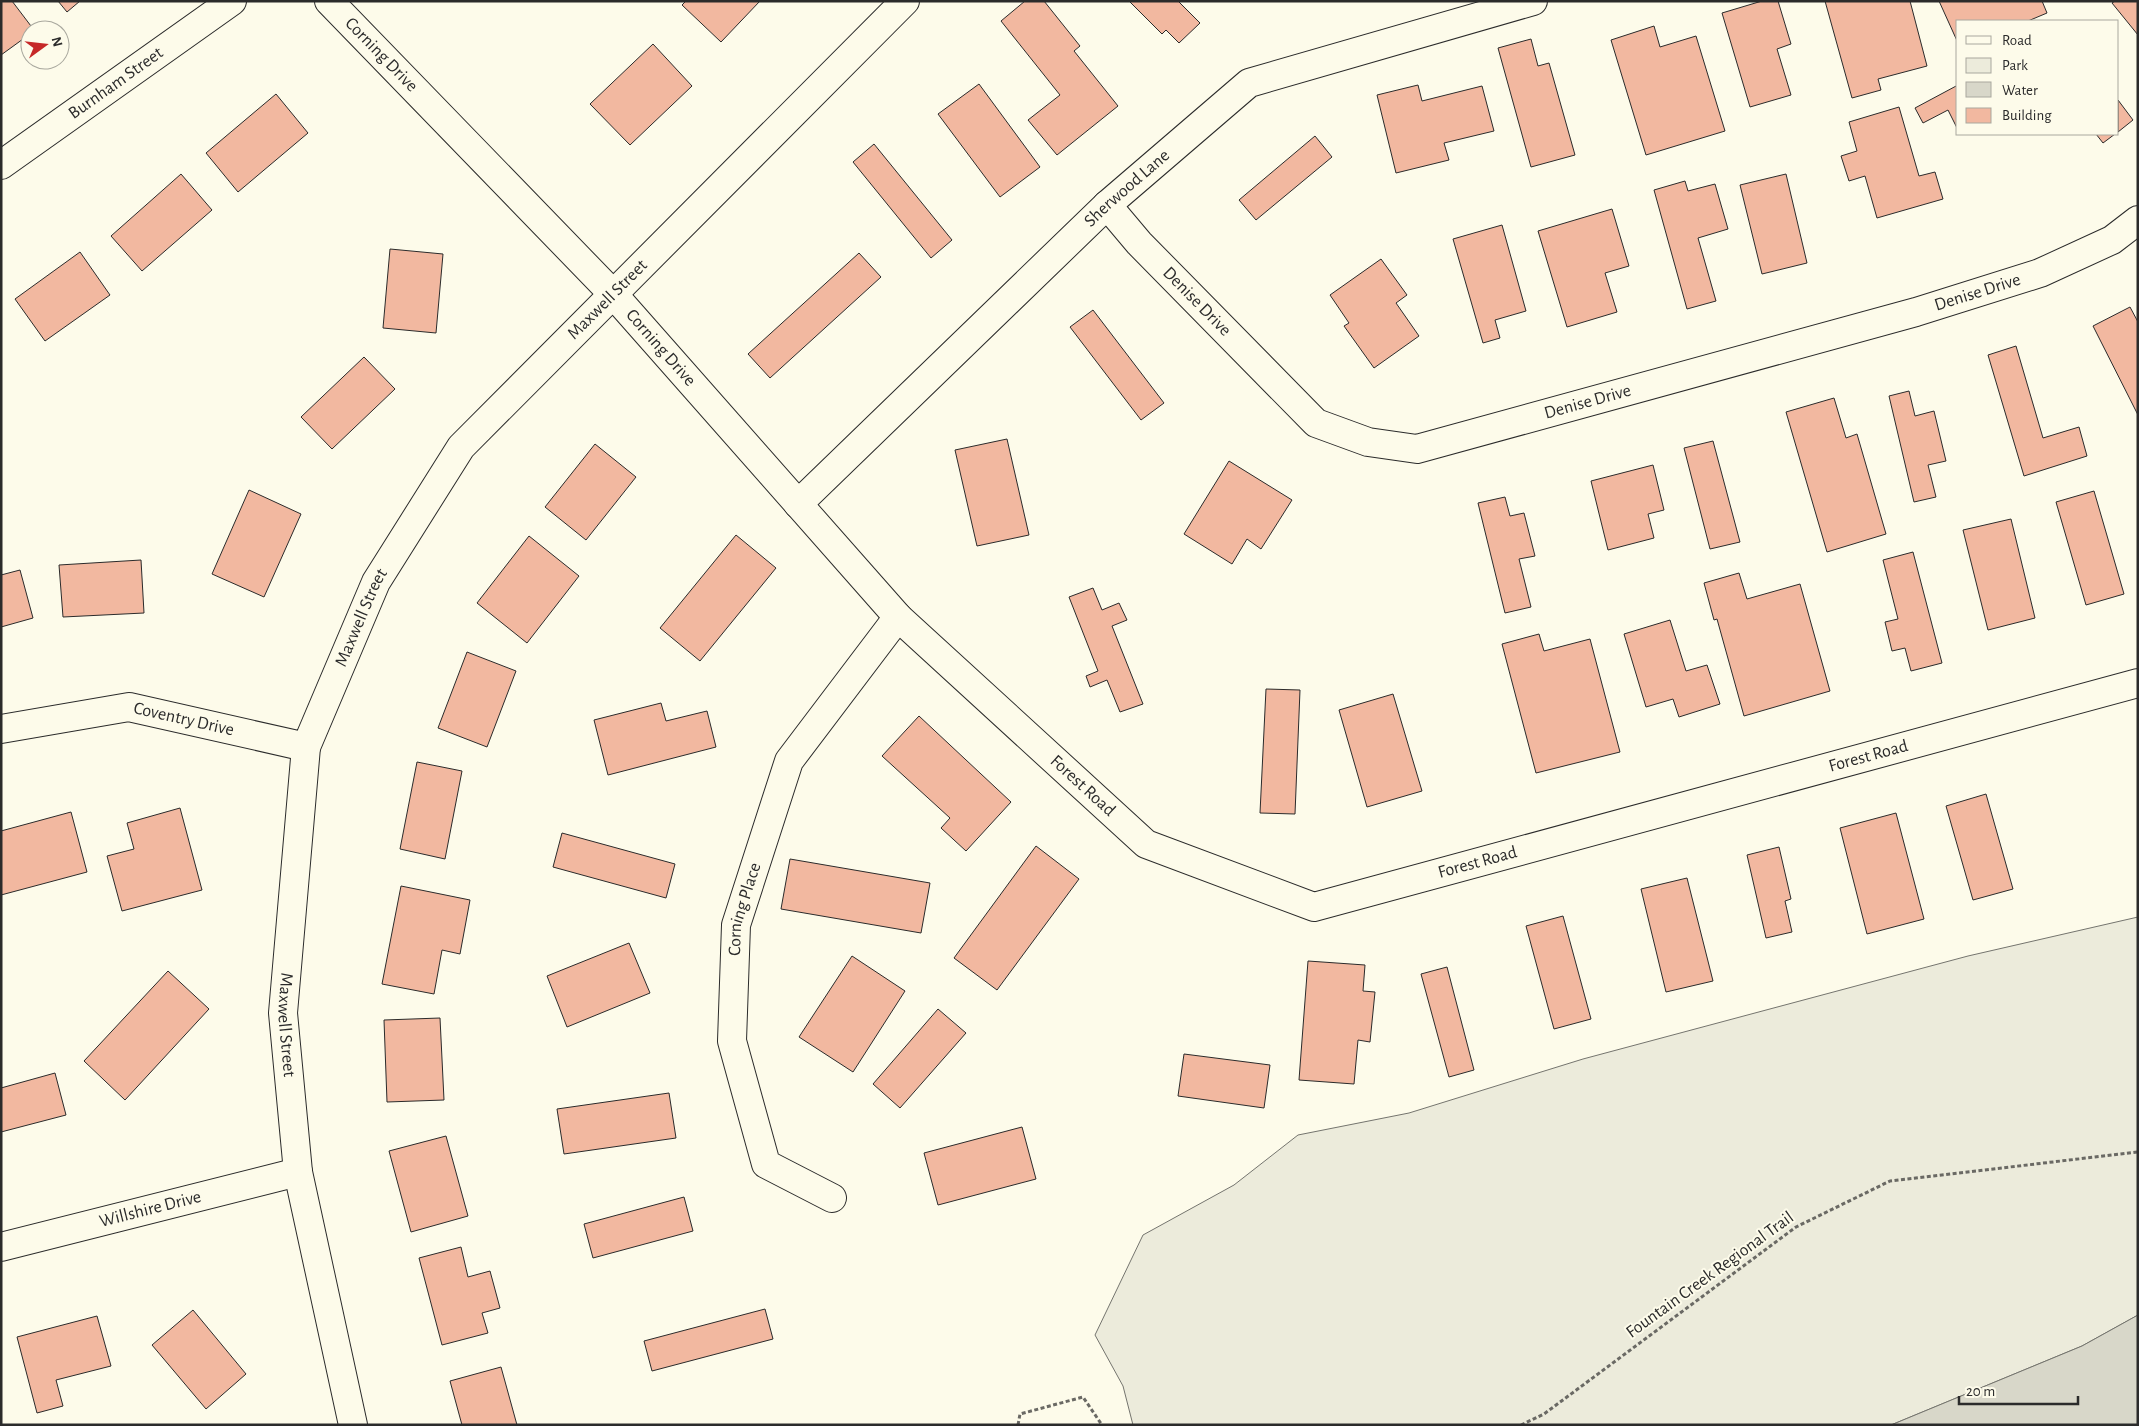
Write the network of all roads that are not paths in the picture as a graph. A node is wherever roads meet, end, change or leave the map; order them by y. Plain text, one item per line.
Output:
1 (232, 1) edge
2 (329, 1) edge
3 (904, 1) edge
4 (1533, 1) edge
5 (1, 165) edge
6 (1106, 205) junction
7 (2138, 220) edge
8 (613, 294) junction
9 (798, 504) junction
10 (898, 617) junction
11 (2138, 683) edge
12 (1, 729) edge
13 (306, 747) junction
14 (298, 1172) junction
15 (832, 1198) dead end
16 (1, 1247) edge
17 (353, 1425) edge

1 - 5 street, Burnham Street
2 - 8 street, Corning Drive
3 - 8 street, Maxwell Street
4 - 6 street, Sherwood Lane
6 - 7 street, Denise Drive
6 - 9 street, Sherwood Lane
8 - 9 street, Corning Drive
8 - 13 street, Maxwell Street
9 - 10 street, Corning Drive
10 - 11 street, Forest Road
10 - 15 street, Corning Place
12 - 13 street, Coventry Drive
13 - 14 street, Maxwell Street
14 - 16 street, Willshire Drive
14 - 17 street, Maxwell Street

